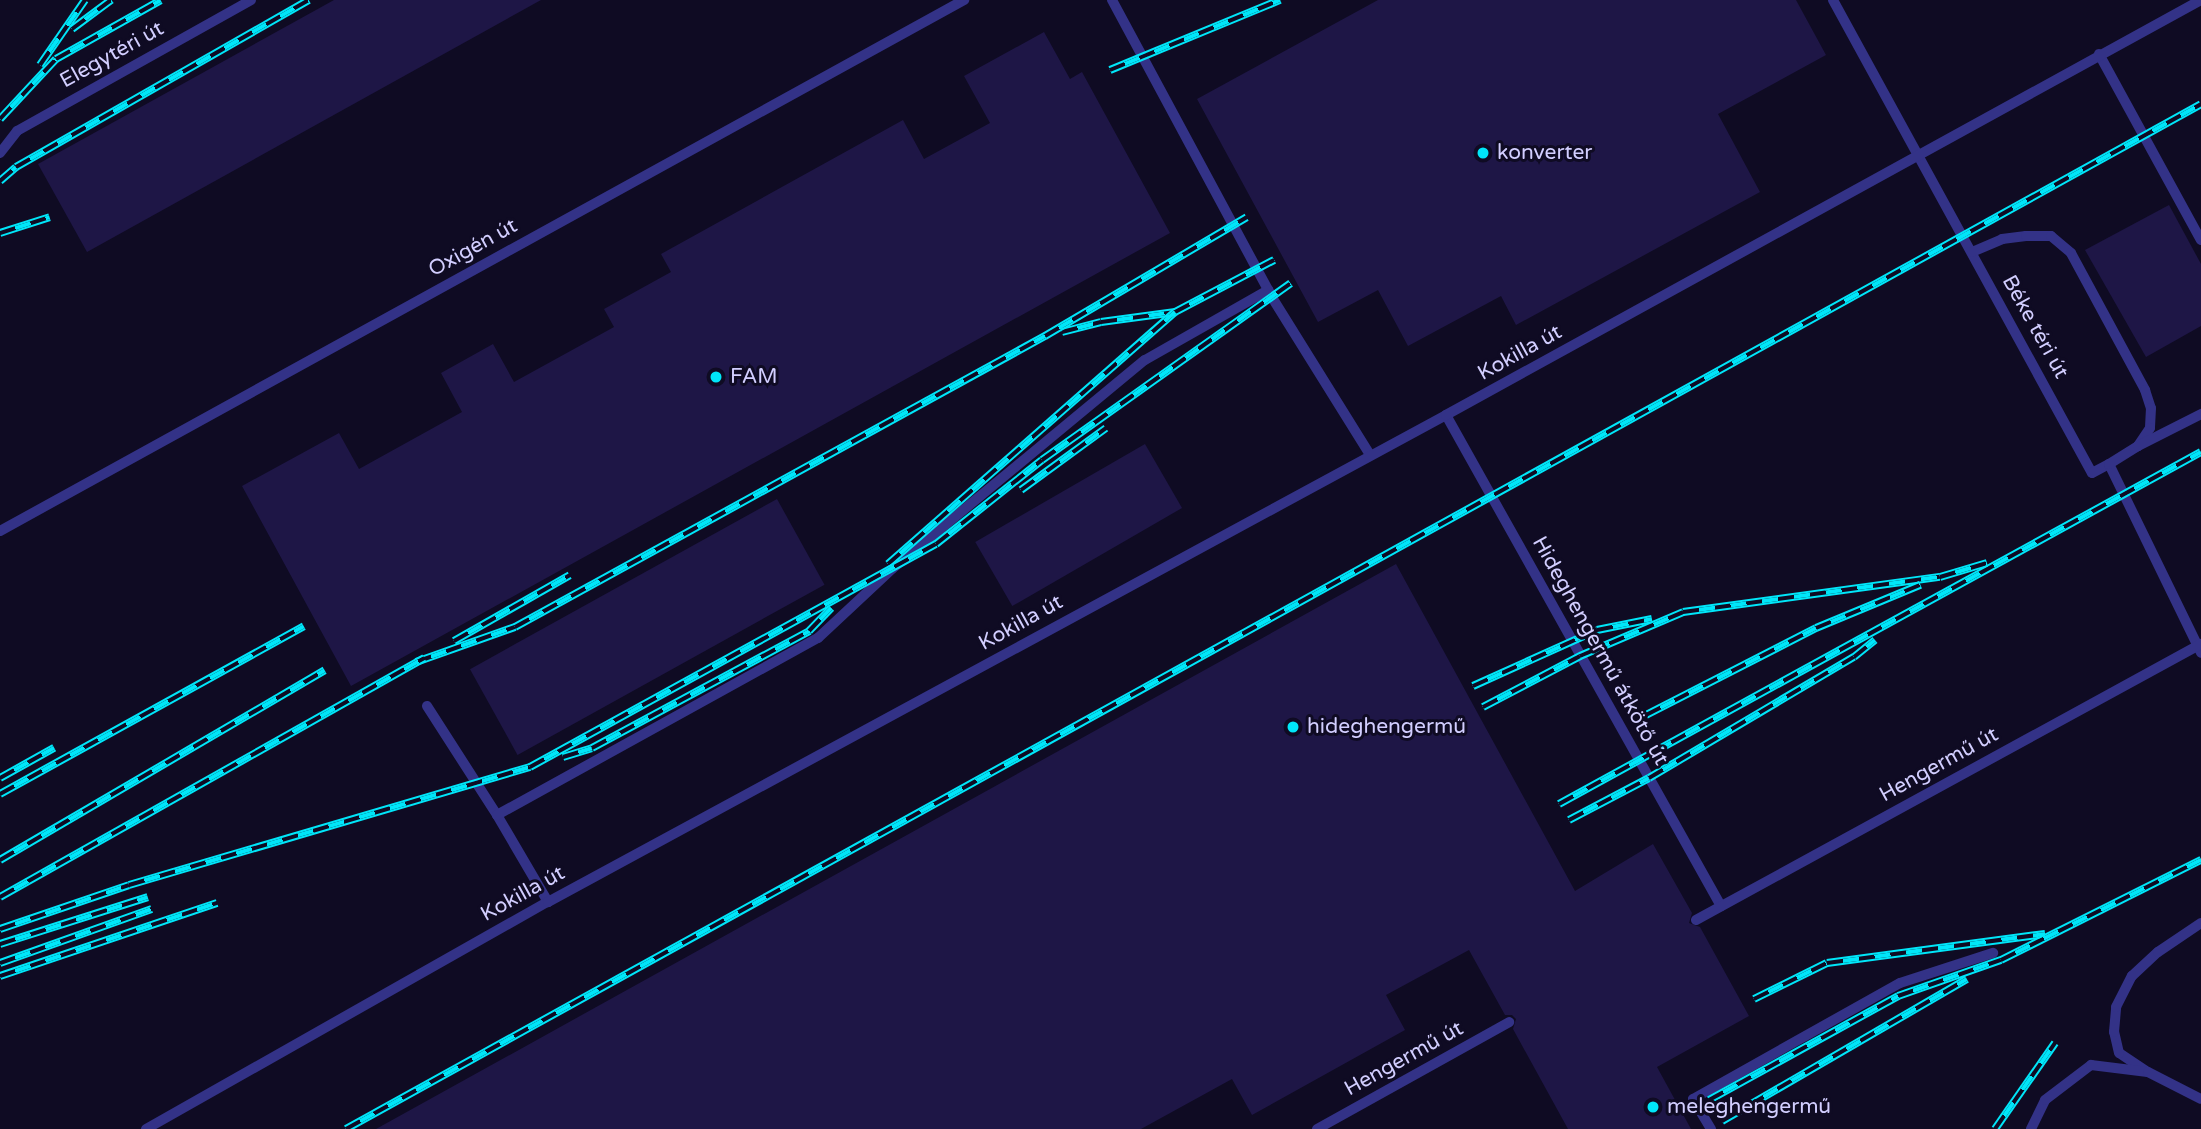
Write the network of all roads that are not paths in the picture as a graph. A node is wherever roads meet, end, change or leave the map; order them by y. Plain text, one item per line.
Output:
1 (251, 0) edge
2 (964, 0) edge
3 (1112, 0) edge
4 (1833, 0) edge
5 (2201, 0) edge
6 (2099, 54) junction
7 (0, 153) edge
8 (1919, 157) junction
9 (2201, 240) edge
10 (1972, 252) junction
11 (1268, 290) junction
12 (2201, 414) edge
13 (1446, 415) junction
14 (2138, 446) junction
15 (1370, 455) junction
16 (2109, 464) junction
17 (0, 531) edge
18 (2200, 647) edge
19 (427, 706) dead end
20 (497, 815) junction
21 (548, 902) junction
22 (1721, 906) junction
23 (1696, 920) dead end
24 (2201, 923) edge
25 (1993, 953) dead end
26 (1509, 1022) dead end
27 (2148, 1072) junction
28 (2201, 1099) edge
29 (146, 1129) edge
30 (1317, 1129) edge
31 (1711, 1129) edge
32 (2031, 1129) edge

1 - 7 lane, Elegytéri út
2 - 17 lane, Oxigén út
3 - 11 lane
4 - 8 lane, Béke téri út
5 - 6 lane, Kokilla út
6 - 8 lane, Kokilla út
6 - 9 lane
8 - 10 lane, Béke téri út
8 - 13 lane, Kokilla út
10 - 14 lane
10 - 16 lane, Béke téri út
11 - 15 lane
11 - 20 lane
12 - 14 lane
13 - 15 lane, Kokilla út
13 - 22 lane, Hideghengermű átkötő út
14 - 16 lane
15 - 21 lane, Kokilla út
16 - 18 lane
18 - 22 lane, Hengermű út
19 - 20 lane
20 - 21 lane
21 - 29 lane, Kokilla út
22 - 23 lane, Hengermű út
24 - 27 lane
25 - 31 lane
26 - 30 lane, Hengermű út
27 - 28 lane
27 - 32 lane

